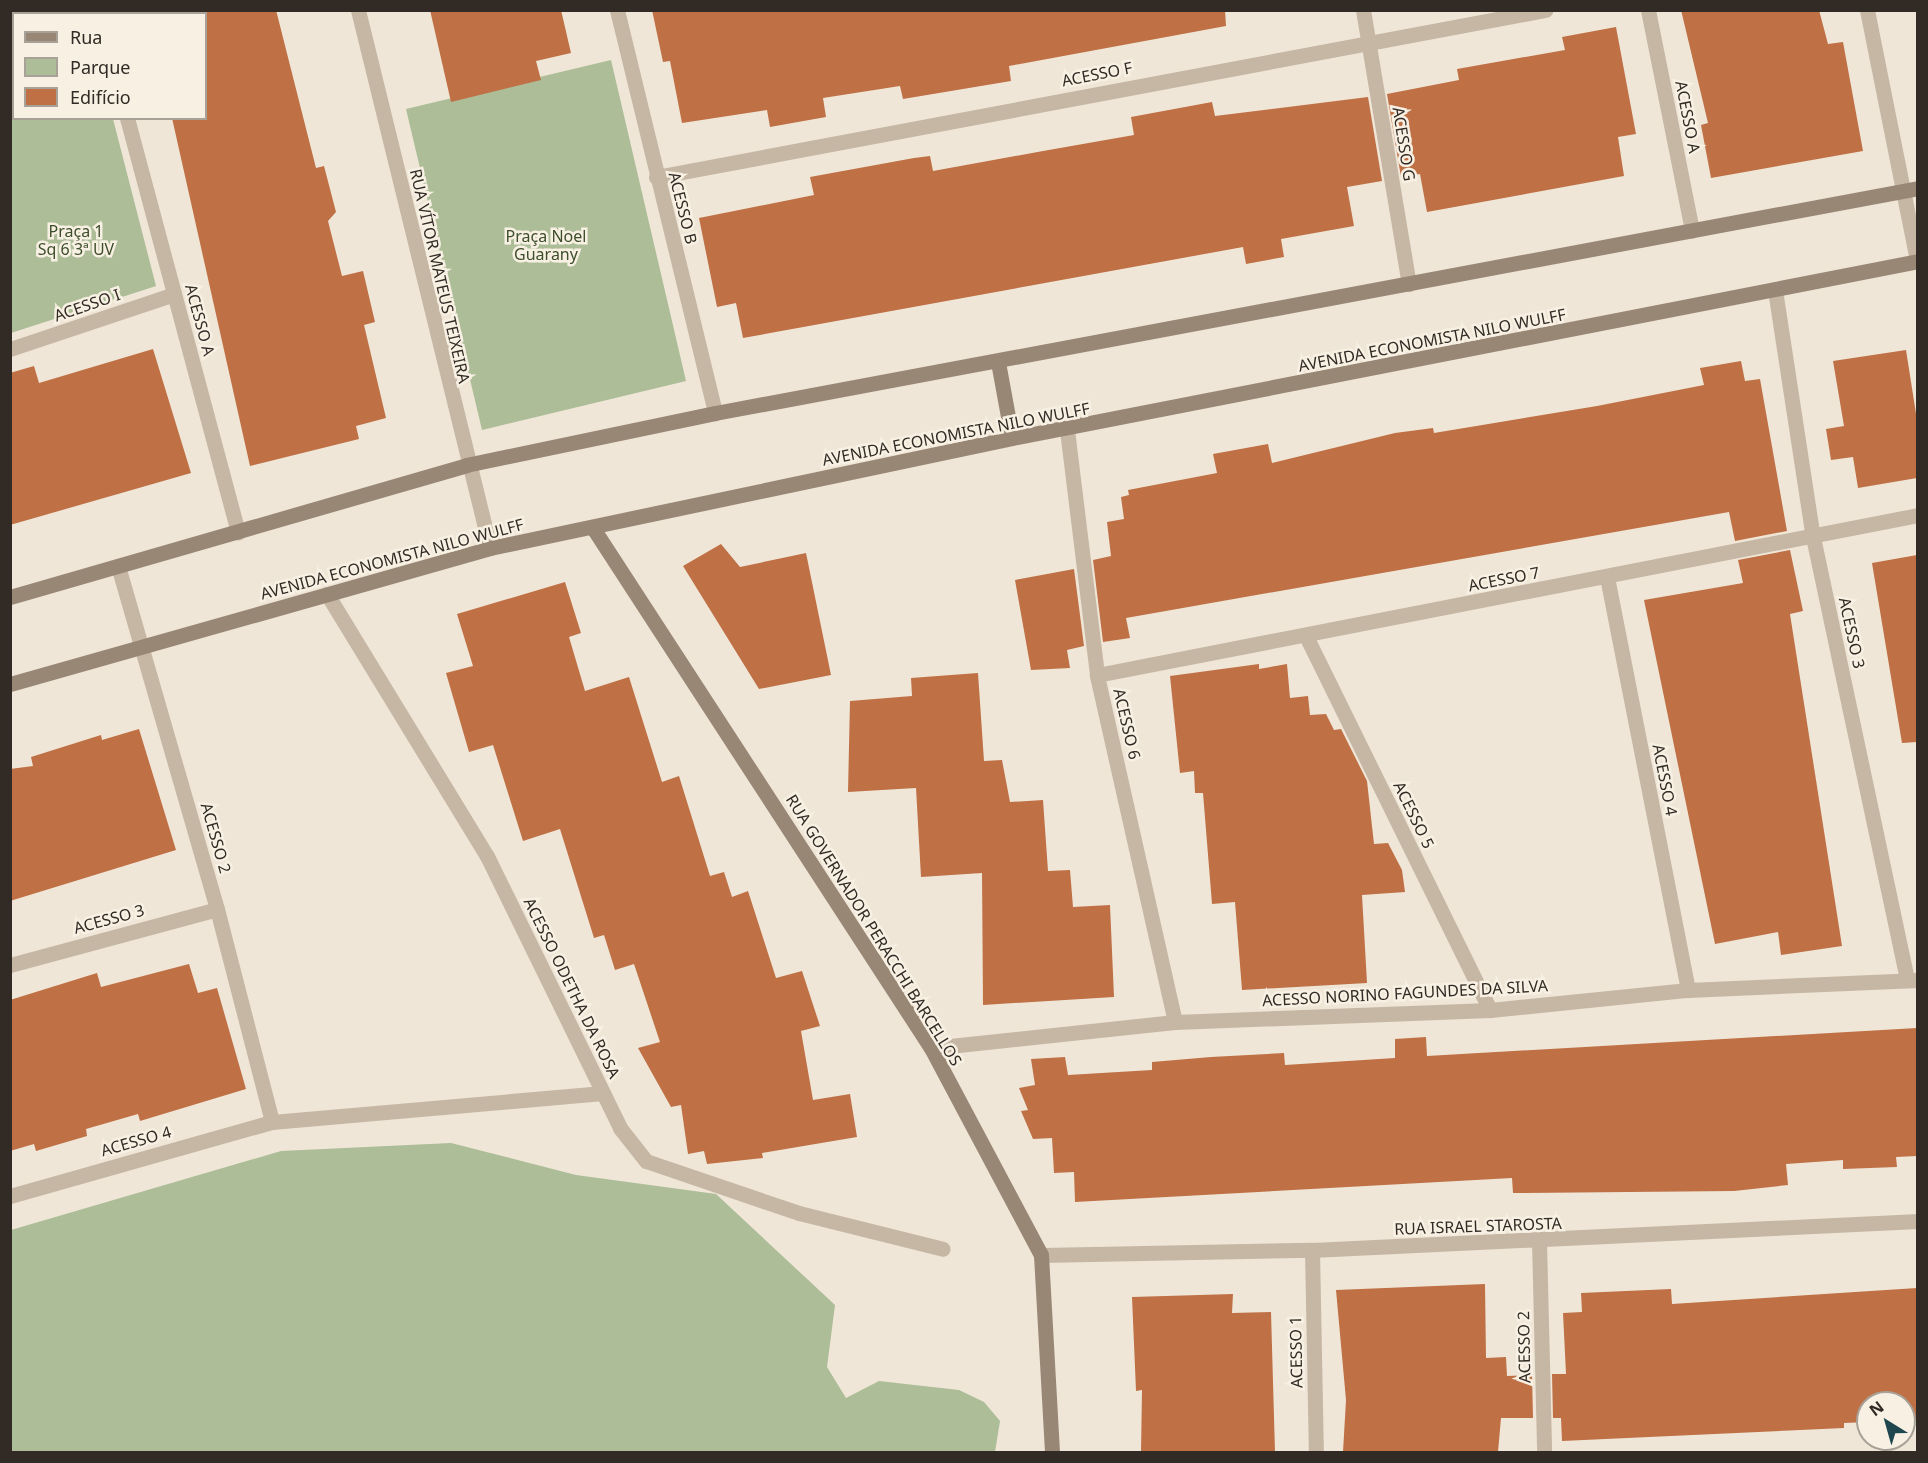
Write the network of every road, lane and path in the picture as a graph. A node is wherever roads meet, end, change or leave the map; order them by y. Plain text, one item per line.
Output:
1 (358, 10) edge
2 (617, 10) edge
3 (1363, 10) edge
4 (1545, 10) edge
5 (1648, 10) edge
6 (1867, 10) edge
7 (1369, 41) junction
8 (128, 120) edge
9 (656, 177) junction
10 (1910, 189) edge
11 (1692, 231) junction
12 (1917, 261) edge
13 (1409, 284) junction
14 (1775, 290) junction
15 (174, 294) junction
16 (10, 349) edge
17 (998, 362) junction
18 (715, 413) junction
19 (1067, 430) junction
20 (1012, 438) junction
21 (466, 465) junction
22 (1917, 515) edge
23 (593, 528) junction
24 (238, 532) junction
25 (1813, 537) junction
26 (490, 548) junction
27 (118, 566) junction
28 (1607, 577) junction
29 (327, 594) junction
30 (10, 597) edge
31 (1306, 636) junction
32 (141, 645) junction
33 (1097, 675) junction
34 (10, 684) edge
35 (217, 909) junction
36 (10, 965) edge
37 (1912, 980) edge
38 (1688, 990) junction
39 (1490, 1010) junction
40 (1175, 1022) junction
41 (931, 1048) junction
42 (603, 1093) junction
43 (272, 1122) junction
44 (10, 1196) edge
45 (1917, 1221) edge
46 (1539, 1241) junction
47 (943, 1249) dead end
48 (1312, 1250) junction
49 (1041, 1255) junction
50 (1052, 1452) edge
51 (1316, 1452) edge
52 (1544, 1452) edge

1 - 21 street, RUA VÍTOR MATEUS TEIXEIRA
2 - 9 street, ACESSO B
3 - 7 street, ACESSO G
4 - 7 street, ACESSO F
5 - 11 street, ACESSO A
6 - 10 street
7 - 9 street, ACESSO F
7 - 13 street, ACESSO G
8 - 15 street, ACESSO A
9 - 18 street, ACESSO B
10 - 11 street
10 - 12 street
11 - 13 street
12 - 14 street, AVENIDA ECONOMISTA NILO WULFF
13 - 17 street
14 - 19 street, AVENIDA ECONOMISTA NILO WULFF
14 - 25 street, ACESSO 3
15 - 16 street, ACESSO I
15 - 24 street, ACESSO A
17 - 18 street
17 - 20 street
18 - 21 street
19 - 20 street, AVENIDA ECONOMISTA NILO WULFF
19 - 33 street, ACESSO 6
20 - 23 street, AVENIDA ECONOMISTA NILO WULFF
21 - 24 street
21 - 26 street, RUA VÍTOR MATEUS TEIXEIRA
22 - 25 street, ACESSO 7
23 - 26 street, AVENIDA ECONOMISTA NILO WULFF
23 - 41 street, RUA GOVERNADOR PERACCHI BARCELLOS
24 - 27 street
25 - 28 street, ACESSO 7
25 - 37 street, ACESSO 3
26 - 29 street, AVENIDA ECONOMISTA NILO WULFF
27 - 30 street
27 - 32 street, ACESSO 2
28 - 31 street, ACESSO 7
28 - 38 street, ACESSO 4
29 - 32 street, AVENIDA ECONOMISTA NILO WULFF
29 - 42 street, ACESSO ODETHA DA ROSA
31 - 33 street, ACESSO 7
31 - 39 street, ACESSO 5
32 - 34 street, AVENIDA ECONOMISTA NILO WULFF
32 - 35 street, ACESSO 2
33 - 40 street, ACESSO 6
35 - 36 street, ACESSO 3
35 - 43 street, ACESSO 2
37 - 38 street, ACESSO NORINO FAGUNDES DA SILVA
38 - 39 street, ACESSO NORINO FAGUNDES DA SILVA
39 - 40 street, ACESSO NORINO FAGUNDES DA SILVA
40 - 41 street, ACESSO NORINO FAGUNDES DA SILVA
41 - 49 street, RUA GOVERNADOR PERACCHI BARCELLOS
42 - 43 street, ACESSO 4
42 - 47 street, ACESSO ODETHA DA ROSA
43 - 44 street, ACESSO 4
45 - 46 street, RUA ISRAEL STAROSTA
46 - 48 street, RUA ISRAEL STAROSTA
46 - 52 street, ACESSO 2
48 - 49 street, RUA ISRAEL STAROSTA
48 - 51 street, ACESSO 1
49 - 50 street, RUA GOVERNADOR PERACCHI BARCELLOS

